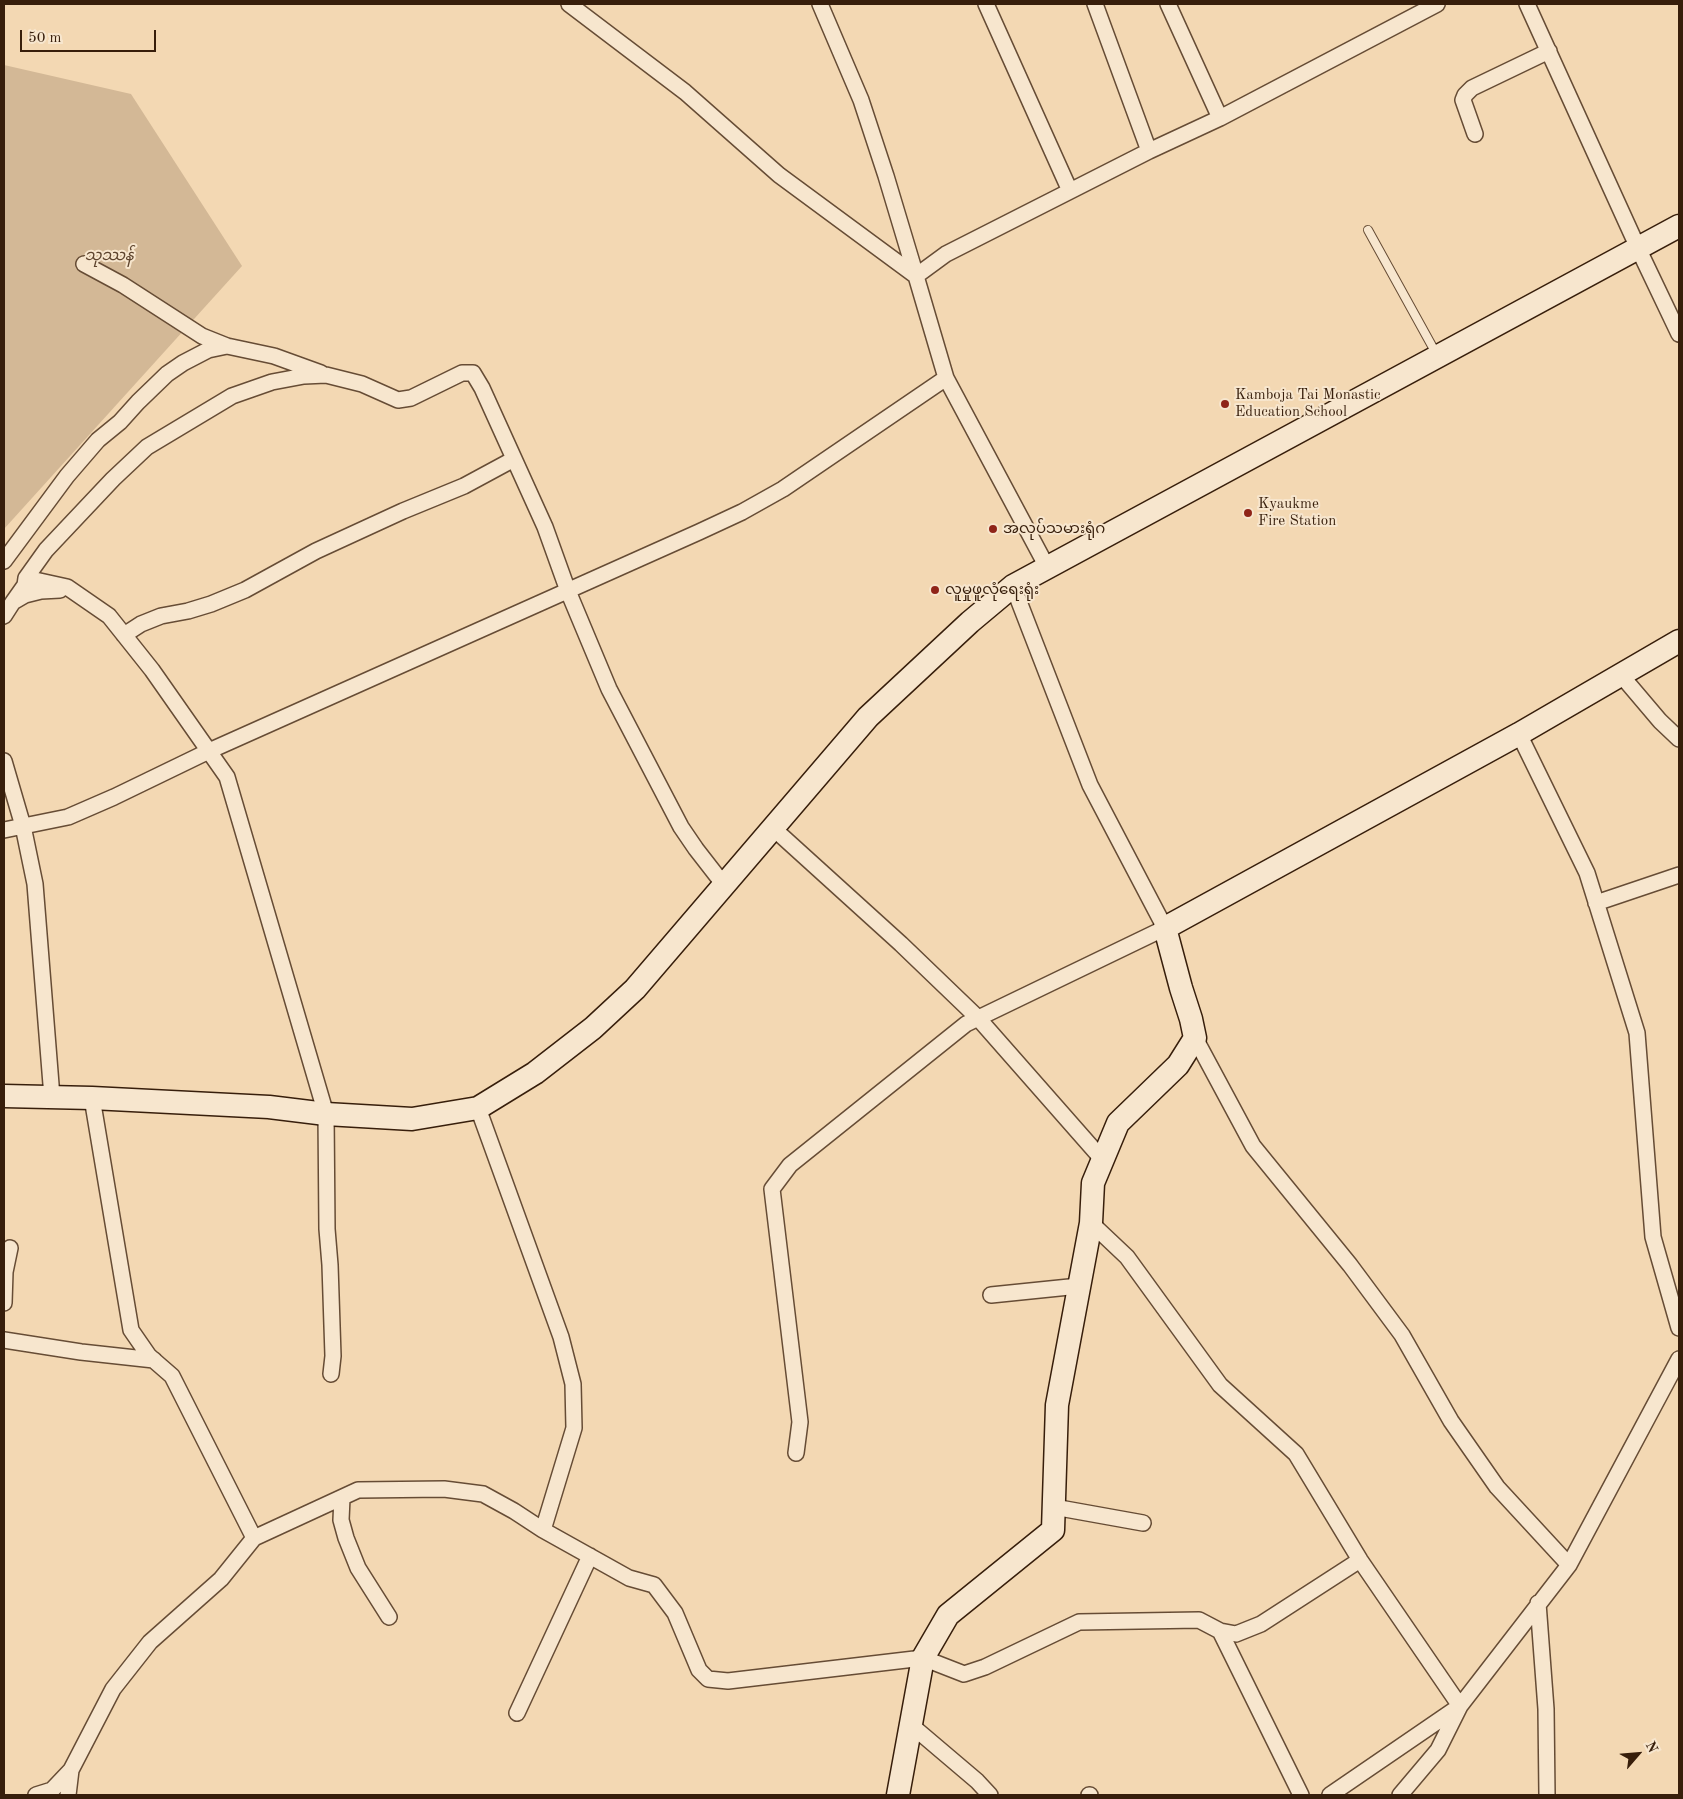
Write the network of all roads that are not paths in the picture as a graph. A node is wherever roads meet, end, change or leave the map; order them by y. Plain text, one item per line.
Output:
1 (569, 4) edge
2 (820, 4) edge
3 (986, 4) edge
4 (1095, 4) edge
5 (1168, 4) edge
6 (1437, 4) edge
7 (1527, 4) edge
8 (1549, 51) junction
9 (1220, 118) junction
10 (1475, 134) dead end
11 (1149, 151) junction
12 (1070, 191) junction
13 (1679, 226) edge
14 (1368, 230) dead end
15 (1638, 248) junction
16 (84, 264) dead end
17 (916, 276) junction
18 (1679, 334) edge
19 (227, 346) junction
20 (1438, 356) junction
21 (326, 375) junction
22 (946, 378) junction
23 (514, 459) junction
24 (4, 561) edge
25 (1047, 568) junction
26 (26, 578) junction
27 (1012, 586) junction
28 (71, 590) junction
29 (568, 591) junction
30 (13, 602) junction
31 (4, 616) edge
32 (124, 635) junction
33 (1679, 641) edge
34 (1621, 675) junction
35 (1519, 734) junction
36 (1679, 739) edge
37 (209, 751) junction
38 (4, 761) edge
39 (23, 826) junction
40 (773, 828) junction
41 (4, 830) edge
42 (1679, 875) edge
43 (724, 885) junction
44 (1596, 903) junction
45 (1165, 928) junction
46 (978, 1018) junction
47 (1195, 1038) junction
48 (4, 1096) edge
49 (52, 1097) junction
50 (92, 1098) junction
51 (478, 1108) junction
52 (326, 1114) junction
53 (1102, 1159) junction
54 (1091, 1223) junction
55 (10, 1248) dead end
56 (1079, 1286) junction
57 (991, 1295) dead end
58 (4, 1303) edge
59 (1679, 1328) edge
60 (4, 1340) edge
61 (1679, 1359) edge
62 (154, 1360) junction
63 (331, 1374) dead end
64 (796, 1453) dead end
65 (342, 1498) junction
66 (1054, 1506) junction
67 (1143, 1523) dead end
68 (543, 1530) junction
69 (254, 1538) junction
70 (590, 1556) junction
71 (1360, 1560) junction
72 (1569, 1564) junction
73 (1538, 1603) junction
74 (389, 1616) dead end
75 (1220, 1631) junction
76 (923, 1658) junction
77 (1460, 1706) junction
78 (517, 1713) dead end
79 (911, 1725) junction
80 (71, 1770) junction
81 (36, 1795) edge
82 (68, 1795) edge
83 (898, 1795) edge
84 (990, 1795) edge
85 (1301, 1795) edge
86 (1330, 1795) edge
87 (1400, 1795) edge
88 (1547, 1795) edge

1 - 17 street
2 - 17 street
3 - 12 street
4 - 11 street
5 - 9 street
6 - 9 street
7 - 8 street
8 - 10 street
8 - 15 street
9 - 11 street
11 - 12 street
12 - 17 street
13 - 15 street
14 - 20 lane
15 - 18 street
15 - 20 street
16 - 19 street
17 - 22 street
19 - 21 street
19 - 24 street
20 - 25 street
21 - 23 street
21 - 26 street
22 - 25 street
22 - 29 street
23 - 29 street
23 - 32 street
25 - 27 street
26 - 28 street
26 - 30 street
27 - 40 street
27 - 45 street
28 - 30 street
28 - 32 street
29 - 37 street
29 - 43 street
30 - 31 street
32 - 37 street
33 - 34 street
34 - 35 street
34 - 36 street
35 - 44 street
35 - 45 street
37 - 39 street
37 - 52 street
38 - 39 street
39 - 41 street
39 - 49 street
40 - 43 street
40 - 46 street
42 - 44 street
43 - 51 street
44 - 59 street
45 - 46 street
45 - 47 street
46 - 53 street
46 - 64 street
47 - 53 street
47 - 72 street
48 - 49 street
49 - 50 street
50 - 52 street
50 - 62 street
51 - 52 street
51 - 68 street
52 - 63 street
53 - 54 street
54 - 56 street
54 - 71 street
55 - 58 street
56 - 57 street
56 - 66 street
60 - 62 street
61 - 72 street
62 - 69 street
65 - 68 street
65 - 69 street
65 - 74 street
66 - 67 street
66 - 76 street
68 - 70 street
69 - 80 street
70 - 76 street
70 - 78 street
71 - 75 street
71 - 77 street
72 - 73 street
73 - 77 street
73 - 88 street
75 - 76 street
75 - 85 street
76 - 79 street
77 - 86 street
77 - 87 street
79 - 83 street
79 - 84 street
80 - 81 street
80 - 82 street

